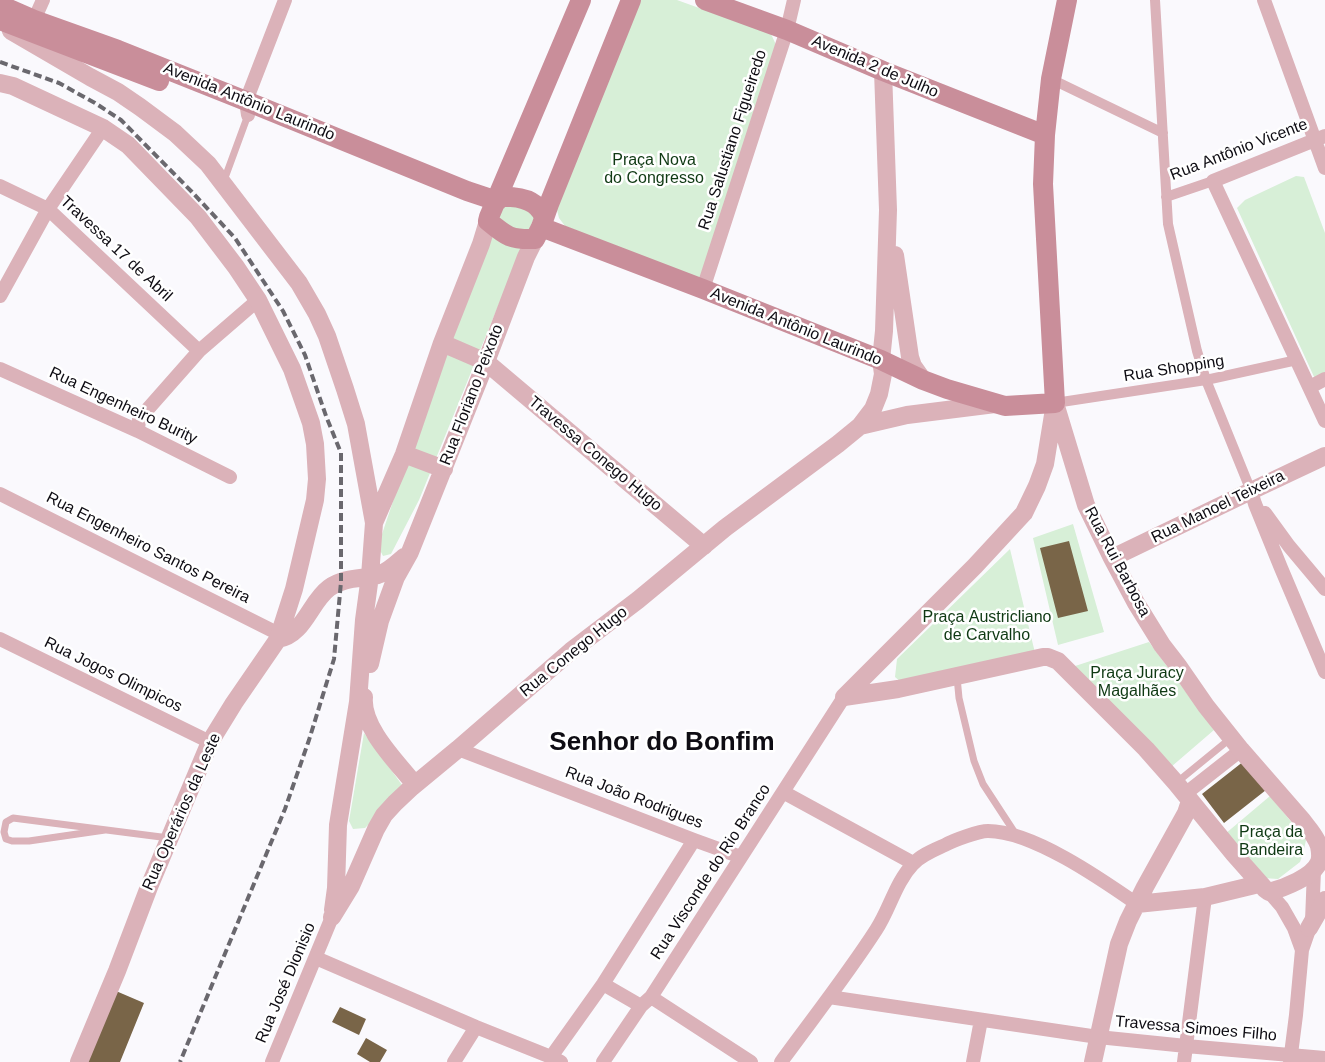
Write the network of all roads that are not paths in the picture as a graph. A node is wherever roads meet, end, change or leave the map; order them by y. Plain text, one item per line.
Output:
1 (43, 0) edge
2 (285, 0) edge
3 (581, 0) edge
4 (631, 0) edge
5 (705, 0) edge
6 (794, 0) edge
7 (1067, 0) edge
8 (1155, 0) edge
9 (1264, 0) edge
10 (0, 5) edge
11 (34, 20) junction
12 (0, 22) edge
13 (787, 30) junction
14 (883, 71) junction
15 (1051, 79) junction
16 (0, 82) edge
17 (247, 108) junction
18 (103, 128) junction
19 (1163, 133) junction
20 (1045, 136) junction
21 (1320, 138) edge
22 (1325, 168) edge
23 (221, 180) junction
24 (1213, 182) junction
25 (0, 186) edge
26 (1166, 197) junction
27 (48, 208) junction
28 (493, 209) junction
29 (888, 210) junction
30 (540, 228) junction
31 (703, 289) junction
32 (0, 296) edge
33 (258, 300) junction
34 (442, 343) junction
35 (199, 351) junction
36 (881, 360) junction
37 (1297, 360) junction
38 (486, 362) junction
39 (0, 369) edge
40 (1325, 379) edge
41 (924, 380) junction
42 (1206, 380) junction
43 (1310, 386) junction
44 (1055, 403) junction
45 (997, 404) junction
46 (1325, 421) edge
47 (860, 426) junction
48 (138, 431) junction
49 (404, 454) junction
50 (1325, 456) edge
51 (444, 470) junction
52 (230, 477) dead end
53 (1251, 491) junction
54 (0, 494) edge
55 (374, 523) junction
56 (704, 546) junction
57 (410, 552) junction
58 (1112, 558) junction
59 (370, 576) junction
60 (1325, 589) edge
61 (279, 636) junction
62 (1319, 638) edge
63 (0, 639) edge
64 (887, 655) junction
65 (1325, 672) edge
66 (957, 676) junction
67 (898, 689) junction
68 (844, 697) junction
69 (210, 742) junction
70 (1236, 744) junction
71 (458, 749) junction
72 (412, 786) junction
73 (783, 792) junction
74 (1184, 793) junction
75 (105, 830) junction
76 (1017, 836) junction
77 (170, 838) junction
78 (694, 840) junction
79 (371, 841) junction
80 (741, 857) junction
81 (337, 858) junction
82 (913, 863) junction
83 (1320, 863) edge
84 (1264, 888) junction
85 (1205, 897) junction
86 (1325, 900) edge
87 (1137, 904) junction
88 (332, 917) junction
89 (1309, 928) junction
90 (1302, 950) junction
91 (316, 958) junction
92 (604, 984) junction
93 (828, 997) junction
94 (646, 1001) junction
95 (981, 1020) junction
96 (476, 1027) junction
97 (1098, 1037) junction
98 (1186, 1046) junction
99 (1290, 1058) edge
100 (1325, 1058) edge
101 (556, 1059) edge
102 (274, 1061) edge
103 (80, 1062) edge
104 (454, 1062) edge
105 (603, 1062) edge
106 (751, 1062) edge
107 (781, 1062) edge
108 (973, 1062) edge
109 (1093, 1062) edge
110 (1184, 1062) edge

1 - 11 street
2 - 17 street
3 - 28 main road
4 - 30 main road, Rua Floriano Peixoto
5 - 13 main road, Avenida 2 de Julho
6 - 13 street, Rua Salustiano Figueiredo
7 - 15 main road, Rua Rui Barbosa
8 - 19 street
9 - 21 street
10 - 11 main road, Avenida Antônio Laurindo
11 - 17 main road, Avenida Antônio Laurindo
12 - 17 main road, Avenida Antônio Laurindo
12 - 23 street
13 - 14 main road, Avenida 2 de Julho
13 - 31 street, Rua Salustiano Figueiredo
14 - 20 main road, Avenida 2 de Julho
14 - 29 street
15 - 19 street
15 - 20 main road, Rua Rui Barbosa
16 - 18 street, Rua Operários da Leste
17 - 23 lane
17 - 28 main road, Avenida Antônio Laurindo
18 - 27 street
18 - 33 street, Rua Operários da Leste
19 - 26 street
20 - 44 main road, Rua Rui Barbosa
21 - 22 street
21 - 24 street, Rua Antônio Vicente
23 - 55 street
24 - 26 street, Rua Antônio Vicente
24 - 37 street
25 - 27 street, Travessa 17 de Abril
26 - 42 street
27 - 32 street
27 - 35 street, Travessa 17 de Abril
28 - 30 main road
28 - 30 main road
28 - 34 street
29 - 36 street
29 - 41 street
30 - 31 main road, Avenida Antônio Laurindo
30 - 38 street, Rua Floriano Peixoto
31 - 36 main road, Avenida Antônio Laurindo
33 - 35 street
33 - 61 street, Rua Operários da Leste
34 - 38 street, Travessa Conego Hugo
34 - 49 street
35 - 48 street
36 - 41 main road, Avenida Antônio Laurindo
36 - 47 street
37 - 42 street, Rua Shopping
37 - 43 street
38 - 51 street, Rua Floriano Peixoto
38 - 56 street, Travessa Conego Hugo
39 - 48 street, Rua Engenheiro Burity
40 - 43 street
41 - 45 main road, Avenida Antônio Laurindo
42 - 44 street, Rua Shopping
42 - 53 street
43 - 46 street
44 - 45 main road, Avenida Antônio Laurindo
44 - 58 street, Rua Rui Barbosa
44 - 64 street
45 - 47 street
47 - 56 street, Rua Conego Hugo
48 - 52 street, Rua Engenheiro Burity
49 - 51 street
49 - 55 street
50 - 53 street, Rua Manoel Teixeira
51 - 57 street, Rua Floriano Peixoto
53 - 58 street, Rua Manoel Teixeira
53 - 60 street
53 - 62 street
54 - 61 street, Rua Engenheiro Santos Pereira
55 - 59 street
56 - 71 street, Rua Conego Hugo
57 - 59 street
57 - 72 street, Rua Floriano Peixoto
58 - 70 street, Rua Rui Barbosa
59 - 61 street
59 - 81 street
61 - 69 street, Rua Operários da Leste
62 - 65 street
63 - 69 street, Rua Jogos Olimpicos
64 - 67 street
64 - 68 street
66 - 67 street
66 - 74 street
66 - 76 lane
67 - 68 street
68 - 73 street, Rua Visconde do Rio Branco
69 - 77 street, Rua Operários da Leste
70 - 74 street
70 - 83 street, Rua Rui Barbosa
71 - 72 street, Rua Conego Hugo
71 - 78 street, Rua João Rodrigues
72 - 79 street, Rua Conego Hugo
73 - 80 street, Rua Visconde do Rio Branco
73 - 82 street
74 - 84 street
74 - 87 street
75 - 75 lane
75 - 77 lane
76 - 82 street
76 - 87 street
77 - 103 street, Rua Operários da Leste
78 - 80 street, Rua João Rodrigues
78 - 92 street, Rua Visconde do Rio Branco
79 - 81 street
79 - 88 street, Rua Conego Hugo
80 - 94 street, Rua Visconde do Rio Branco
81 - 88 street
82 - 93 street
83 - 84 street
83 - 89 street
84 - 85 street
84 - 90 street
85 - 87 street
85 - 98 street
86 - 89 street
87 - 97 street
88 - 91 street, Rua José Dionisio
89 - 90 street
90 - 99 street
91 - 96 street
91 - 102 street, Rua José Dionisio
92 - 94 street
92 - 101 street, Rua Visconde do Rio Branco
93 - 95 street, Travessa Simoes Filho
93 - 107 street
94 - 105 street, Rua Visconde do Rio Branco
94 - 106 street
95 - 97 street, Travessa Simoes Filho
95 - 108 street
96 - 101 street
96 - 104 street
97 - 98 street, Travessa Simoes Filho
97 - 109 street
98 - 99 street, Travessa Simoes Filho
98 - 110 street
99 - 100 street, Travessa Simoes Filho

